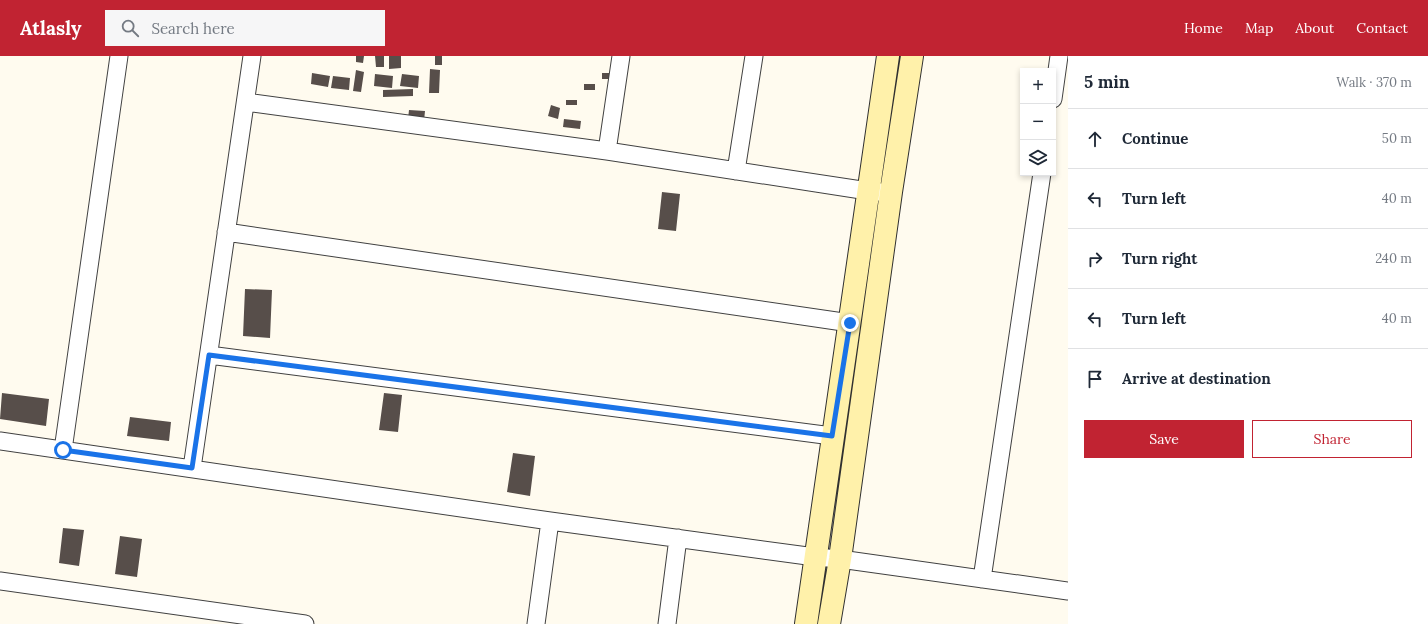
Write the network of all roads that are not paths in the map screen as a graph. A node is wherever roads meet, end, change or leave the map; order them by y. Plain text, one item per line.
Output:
1 (119, 56) edge
2 (252, 56) edge
3 (621, 56) edge
4 (754, 56) edge
5 (888, 56) edge
6 (912, 56) edge
7 (1059, 56) edge
8 (1056, 78) edge
9 (246, 102) junction
10 (607, 151) junction
11 (736, 171) junction
12 (1042, 176) edge
13 (868, 191) junction
14 (892, 192) junction
15 (226, 232) junction
16 (850, 323) junction
17 (209, 355) junction
18 (832, 436) junction
19 (0, 441) edge
20 (63, 450) junction
21 (192, 468) junction
22 (550, 521) junction
23 (678, 538) junction
24 (815, 557) junction
25 (840, 559) junction
26 (982, 579) junction
27 (0, 581) edge
28 (1068, 592) edge
29 (305, 624) edge
30 (536, 624) edge
31 (667, 624) edge
32 (806, 624) edge
33 (829, 624) edge

1 - 20 street
2 - 9 street
3 - 10 street
4 - 11 street
5 - 13 street
6 - 14 street
7 - 8 street
9 - 10 street
9 - 15 street
10 - 11 street
11 - 13 street
12 - 26 street
13 - 14 street
13 - 16 street
14 - 25 street
15 - 16 street
15 - 17 street
16 - 18 street
17 - 18 street
17 - 21 street
18 - 24 street
19 - 20 street
20 - 21 street
21 - 22 street
22 - 23 street
22 - 30 street
23 - 24 street
23 - 31 street
24 - 25 street
24 - 32 street
25 - 26 street
25 - 33 street
26 - 28 street
27 - 29 street

